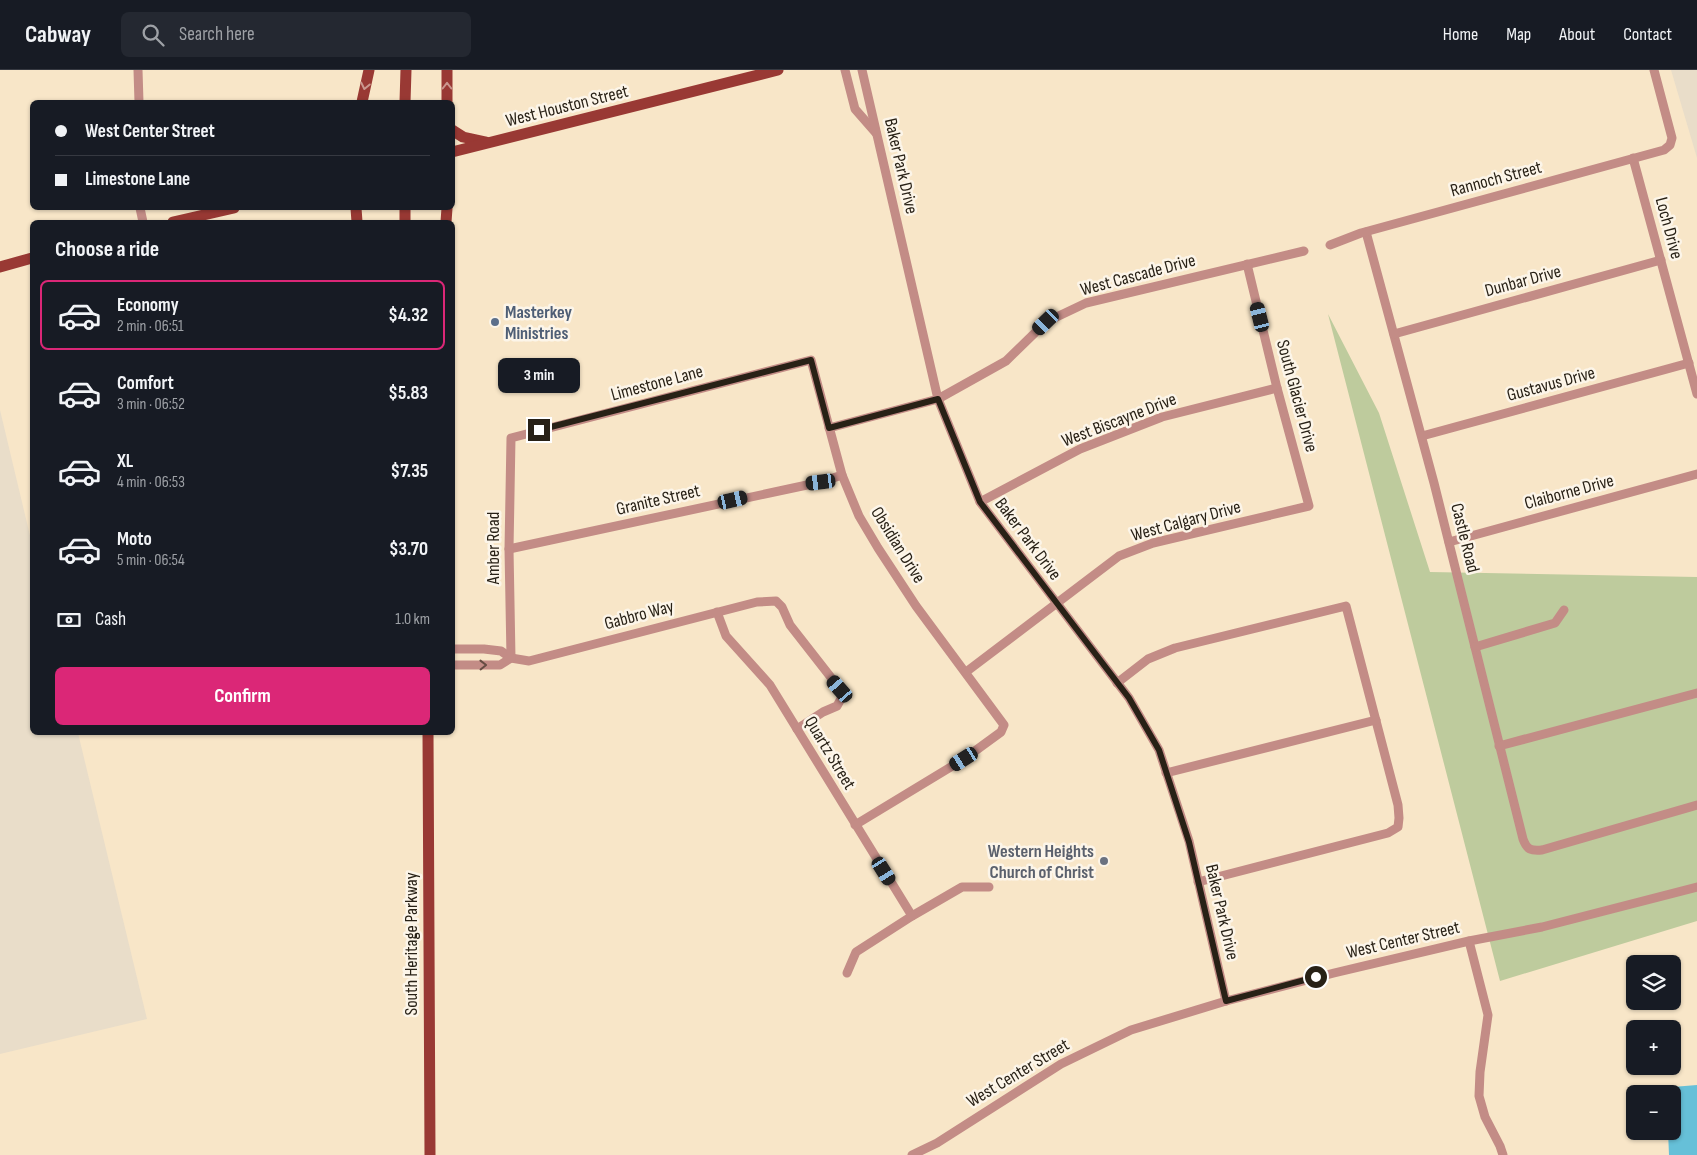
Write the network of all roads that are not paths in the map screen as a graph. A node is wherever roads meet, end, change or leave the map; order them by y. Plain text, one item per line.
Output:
1 (138, 70) edge
2 (369, 70) edge
3 (406, 70) edge
4 (447, 70) edge
5 (778, 70) edge
6 (845, 70) edge
7 (862, 70) edge
8 (1654, 70) edge
9 (138, 100) edge
10 (362, 100) edge
11 (405, 100) edge
12 (447, 100) edge
13 (455, 132) edge
14 (876, 133) junction
15 (490, 143) junction
16 (455, 151) edge
17 (1633, 158) junction
18 (225, 210) edge
19 (181, 220) edge
20 (1366, 232) junction
21 (1330, 246) dead end
22 (1304, 251) dead end
23 (30, 259) edge
24 (1661, 260) junction
25 (1247, 264) junction
26 (0, 267) edge
27 (1394, 334) junction
28 (811, 360) joint
29 (1689, 363) junction
30 (1277, 388) junction
31 (1697, 394) edge
32 (938, 399) junction
33 (829, 428) junction
34 (1422, 436) junction
35 (511, 438) joint
36 (1697, 474) edge
37 (842, 475) junction
38 (980, 502) junction
39 (1309, 506) joint
40 (1449, 542) junction
41 (509, 549) junction
42 (1056, 604) junction
43 (1564, 610) dead end
44 (717, 612) junction
45 (1475, 647) junction
46 (455, 649) edge
47 (511, 658) junction
48 (455, 665) edge
49 (966, 672) junction
50 (1117, 682) junction
51 (1697, 693) edge
52 (1376, 720) junction
53 (797, 729) junction
54 (428, 735) edge
55 (1500, 746) junction
56 (1166, 773) junction
57 (1697, 806) edge
58 (855, 825) junction
59 (1198, 882) junction
60 (989, 887) dead end
61 (1697, 887) edge
62 (912, 916) junction
63 (1469, 941) junction
64 (847, 973) dead end
65 (1226, 1001) junction
66 (430, 1155) edge
67 (912, 1155) edge
68 (1503, 1155) edge

1 - 9 street
2 -> 10 main road
3 - 11 main road
12 -> 4 main road
5 - 15 main road, West Houston Street
6 - 14 street
7 - 14 street, Baker Park Drive
8 - 17 street, Rannoch Street
13 - 15 main road
14 - 32 street, Baker Park Drive
15 - 16 main road, West Houston Street
17 - 20 street, Rannoch Street
17 - 24 street, Loch Drive
18 - 19 main road
20 - 21 street, Rannoch Street
20 - 27 street, Castle Road
22 - 25 street, West Cascade Drive
23 - 26 main road
24 - 27 street, Dunbar Drive
24 - 29 street, Loch Drive
25 - 30 street, South Glacier Drive
25 - 32 street, West Cascade Drive
27 - 34 street, Castle Road
28 - 33 street, Obsidian Drive
28 - 35 street, Limestone Lane
29 - 31 street, Loch Drive
29 - 34 street, Gustavus Drive
30 - 38 street, West Biscayne Drive
30 - 39 street, South Glacier Drive
32 - 33 street, West Cascade Drive
32 - 38 street, Baker Park Drive
33 - 37 street, Obsidian Drive
34 - 40 street, Castle Road
35 - 41 street, Amber Road
36 - 40 street, Claiborne Drive
37 - 41 street, Granite Street
37 - 49 street, Obsidian Drive
38 - 42 street, Baker Park Drive
39 - 42 street, West Calgary Drive
40 - 45 street, Castle Road
41 - 47 street, Amber Road
42 - 49 street, West Calgary Drive
42 - 50 street, Baker Park Drive
43 - 45 street
44 - 47 street, Gabbro Way
44 - 53 street, Quartz Street
44 - 53 street, Gabbro Way
45 - 55 street, Castle Road
46 - 47 street, Gabbro Way
48 -> 47 street, Gabbro Way
49 - 58 street, Obsidian Drive
50 - 52 street
50 - 56 street, Baker Park Drive
51 - 55 street
52 - 56 street
52 - 59 street
53 - 58 street, Quartz Street
54 - 66 main road, South Heritage Parkway
55 - 57 street, Castle Road
56 - 59 street, Baker Park Drive
58 - 62 street, Quartz Street
59 - 65 street, Baker Park Drive
60 - 62 street
61 - 63 street, West Center Street
62 - 64 street
63 - 65 street, West Center Street
63 - 68 street
65 - 67 street, West Center Street

